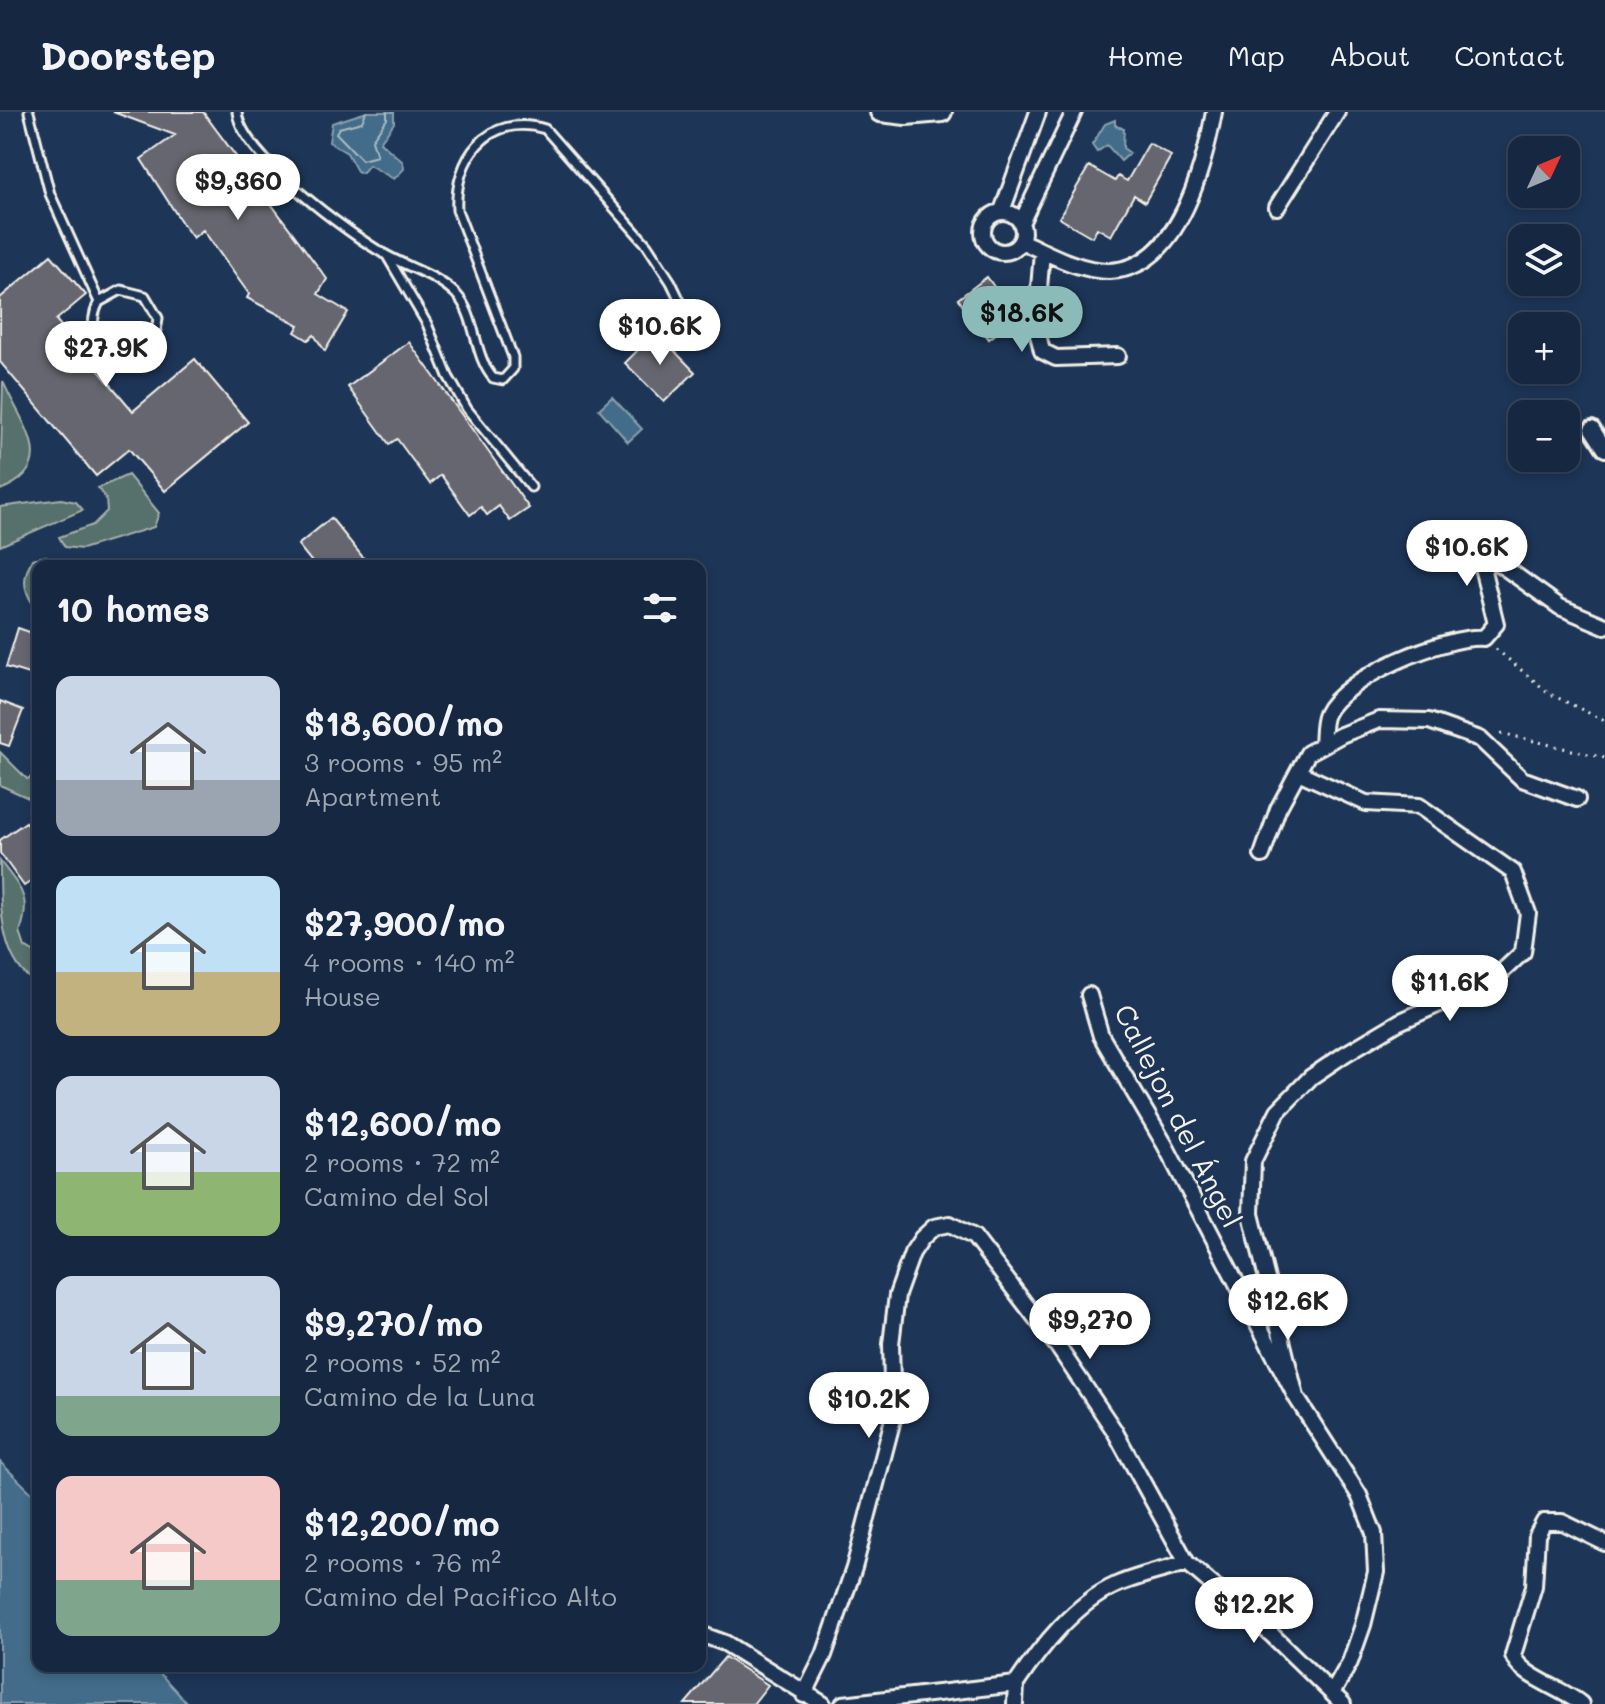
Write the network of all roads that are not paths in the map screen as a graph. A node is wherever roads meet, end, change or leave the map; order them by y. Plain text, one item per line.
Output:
1 (29, 112) edge
2 (237, 112) edge
3 (942, 112) edge
4 (1038, 112) edge
5 (1074, 112) edge
6 (1214, 112) edge
7 (1337, 112) edge
8 (887, 113) edge
9 (1277, 207) dead end
10 (1002, 211) junction
11 (1021, 223) junction
12 (1021, 241) junction
13 (1042, 251) junction
14 (387, 256) junction
15 (99, 302) junction
16 (693, 328) dead end
17 (1118, 356) dead end
18 (1592, 429) dead end
19 (1605, 449) edge
20 (531, 487) dead end
21 (1605, 626) edge
22 (1322, 745) junction
23 (1298, 772) junction
24 (1577, 799) dead end
25 (1262, 855) dead end
26 (1089, 995) dead end
27 (1296, 1397) junction
28 (1605, 1543) edge
29 (1187, 1563) junction
30 (706, 1636) edge
31 (1016, 1684) junction
32 (1333, 1692) junction
33 (804, 1695) junction
34 (909, 1700) edge
35 (823, 1704) edge
36 (843, 1704) edge
37 (1015, 1704) edge
38 (1343, 1704) edge
39 (1581, 1704) edge

1 - 15 lane
2 - 14 lane
3 - 8 street
4 - 10 street
5 - 11 street
6 - 13 street
7 - 9 street
10 - 11 street
10 - 12 street
11 - 12 street
12 - 13 street
13 - 17 street
14 - 16 lane
14 - 20 lane
15 - 15 lane
18 - 19 street
21 - 22 street
22 - 23 street
22 - 24 street
23 - 25 street
23 - 27 street
26 - 27 street, Callejon del Ángel
27 - 32 street, Callejon del Ángel
28 - 39 street
29 - 31 street
29 - 32 street
29 - 33 street
30 - 33 street
31 - 34 street
31 - 37 street
32 - 38 street
33 - 35 street
34 - 36 street

